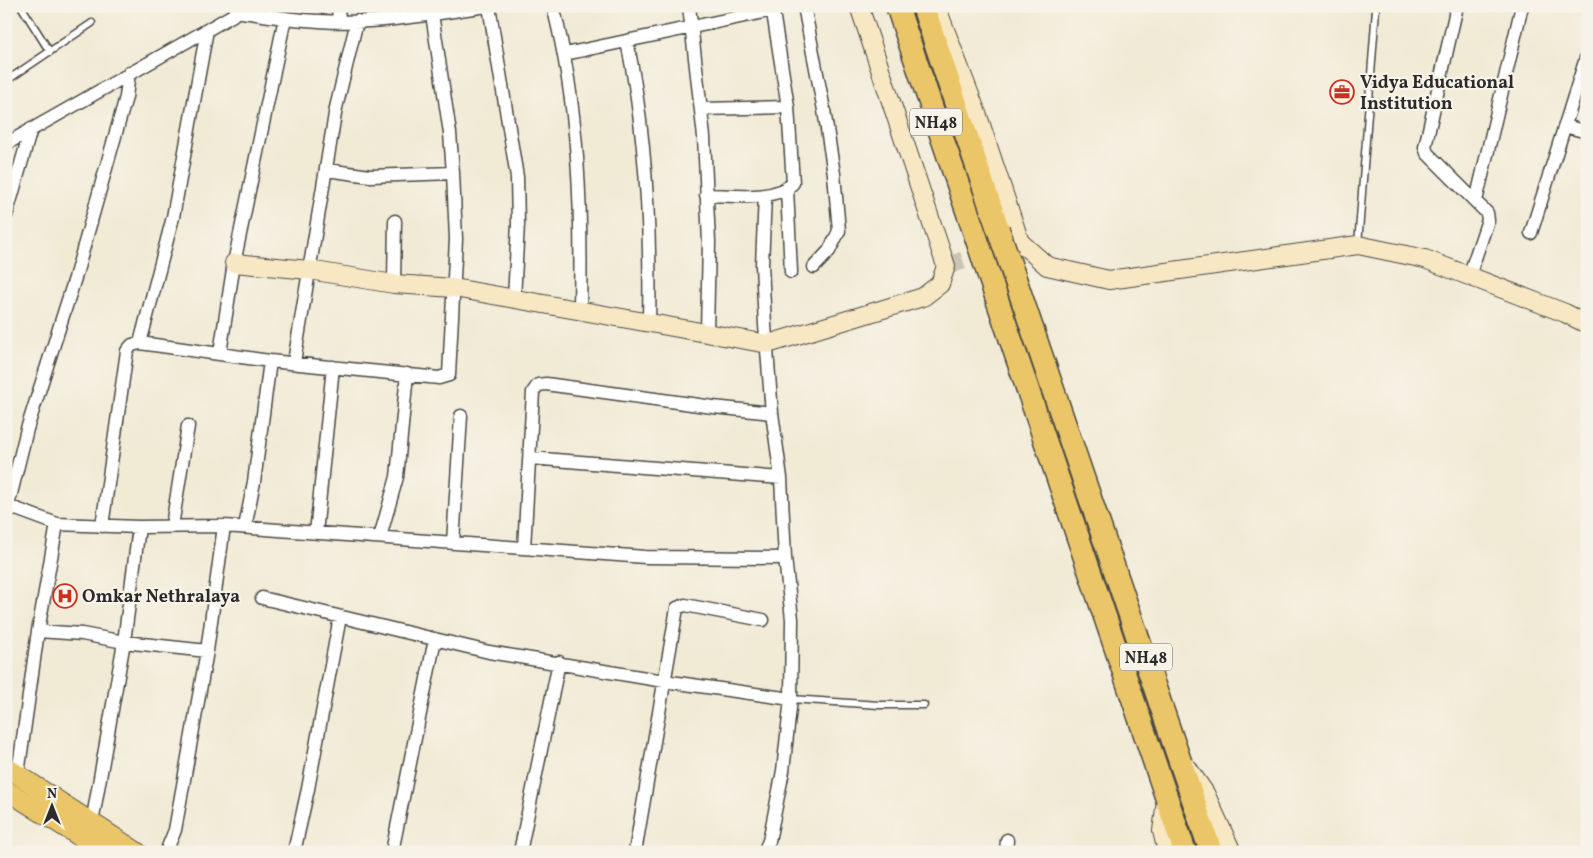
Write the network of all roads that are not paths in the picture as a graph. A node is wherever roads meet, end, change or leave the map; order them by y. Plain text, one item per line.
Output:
1 (21, 6) edge
2 (338, 6) edge
3 (488, 6) edge
4 (553, 6) edge
5 (690, 6) edge
6 (804, 6) edge
7 (859, 6) edge
8 (897, 6) edge
9 (923, 6) edge
10 (936, 6) edge
11 (1457, 6) edge
12 (1522, 6) edge
13 (235, 8) edge
14 (772, 8) edge
15 (1376, 9) dead end
16 (432, 14) junction
17 (284, 18) junction
18 (357, 21) junction
19 (339, 22) junction
20 (92, 23) dead end
21 (693, 27) junction
22 (207, 30) junction
23 (627, 41) junction
24 (50, 52) junction
25 (565, 54) junction
26 (1587, 55) edge
27 (129, 73) junction
28 (6, 81) edge
29 (788, 107) junction
30 (701, 109) junction
31 (1565, 126) junction
32 (31, 129) junction
33 (1587, 132) edge
34 (6, 144) edge
35 (327, 170) junction
36 (453, 173) junction
37 (787, 189) junction
38 (706, 195) junction
39 (765, 195) junction
40 (1476, 201) junction
41 (6, 216) edge
42 (395, 221) dead end
43 (1530, 233) dead end
44 (1358, 246) junction
45 (1014, 249) junction
46 (234, 263) junction
47 (814, 267) dead end
48 (309, 270) junction
49 (791, 272) dead end
50 (1468, 276) junction
51 (394, 284) junction
52 (454, 288) junction
53 (514, 299) junction
54 (580, 311) junction
55 (650, 322) junction
56 (1587, 324) edge
57 (707, 332) junction
58 (140, 343) junction
59 (768, 344) junction
60 (220, 353) junction
61 (270, 361) junction
62 (294, 362) junction
63 (333, 367) junction
64 (407, 374) junction
65 (772, 413) junction
66 (461, 416) dead end
67 (188, 426) dead end
68 (530, 458) junction
69 (781, 478) junction
70 (7, 510) edge
71 (57, 524) junction
72 (102, 526) junction
73 (172, 526) junction
74 (224, 526) junction
75 (139, 527) junction
76 (245, 527) junction
77 (316, 533) junction
78 (380, 537) junction
79 (453, 542) junction
80 (524, 548) junction
81 (785, 558) junction
82 (262, 598) dead end
83 (340, 617) junction
84 (763, 620) dead end
85 (38, 631) junction
86 (435, 639) junction
87 (124, 642) junction
88 (207, 651) junction
89 (558, 662) junction
90 (664, 682) junction
91 (791, 699) junction
92 (924, 705) dead end
93 (1181, 759) junction
94 (12, 770) edge
95 (6, 790) edge
96 (1167, 796) junction
97 (92, 823) junction
98 (104, 852) edge
99 (137, 852) edge
100 (166, 852) edge
101 (294, 852) edge
102 (392, 852) edge
103 (520, 852) edge
104 (635, 852) edge
105 (764, 852) edge
106 (1168, 852) edge
107 (1185, 852) edge
108 (1211, 852) edge
109 (1232, 852) edge

1 - 24 lane
2 - 19 street
3 - 16 street
3 - 53 street
4 - 25 street
5 - 21 street
6 - 47 street
7 - 59 street
8 - 96 highway, NH48, bridge
9 - 45 highway, NH48, bridge
10 - 45 street
11 - 40 street
12 - 40 street
13 - 17 street
13 - 22 street
14 - 21 street
14 - 29 street
15 - 44 lane
16 - 18 street
16 - 36 street
17 - 19 street
17 - 46 street
18 - 19 street
18 - 35 street
20 - 24 lane
21 - 23 street
21 - 30 street
22 - 27 street
22 - 58 street
23 - 25 street
23 - 55 street
24 - 28 lane
25 - 54 street
26 - 31 street
27 - 32 street
27 - 70 street
29 - 30 street
29 - 37 street
30 - 38 street
31 - 33 street
31 - 43 street
32 - 34 street
32 - 41 street
35 - 36 street
35 - 48 street
36 - 52 street
37 - 39 street
37 - 49 street
38 - 39 street
38 - 57 street
39 - 59 street
40 - 50 street
42 - 51 street
44 - 45 street
44 - 50 street
45 - 93 highway, NH48
46 - 48 street
46 - 60 street
48 - 51 street
48 - 62 street
50 - 56 street
51 - 52 street
52 - 53 street
52 - 64 street
53 - 54 street
54 - 55 street
55 - 57 street
57 - 59 street
58 - 60 street
58 - 72 street
59 - 65 street
60 - 61 street
61 - 62 street
61 - 76 street
62 - 63 street
63 - 64 street
63 - 77 street
64 - 78 street
65 - 68 street
65 - 69 street
66 - 79 street
67 - 73 street
68 - 69 street
68 - 80 street
69 - 81 street
70 - 71 street
71 - 72 street
71 - 85 street
72 - 75 street
73 - 74 street
73 - 75 street
74 - 76 street
74 - 88 street
75 - 87 street
76 - 77 street
77 - 78 street
78 - 79 street
79 - 80 street
80 - 81 street
81 - 91 street
82 - 83 street
83 - 86 street
83 - 101 street
84 - 90 street
85 - 87 street
85 - 94 street
86 - 89 street
86 - 102 street
87 - 88 street
87 - 97 street
88 - 100 street
89 - 90 street
89 - 103 street
90 - 91 street
90 - 104 street
91 - 92 lane
91 - 105 street
93 - 108 highway, NH48
93 - 109 street
94 - 97 main road
95 - 98 main road
96 - 106 street
96 - 107 highway, NH48
97 - 99 main road

